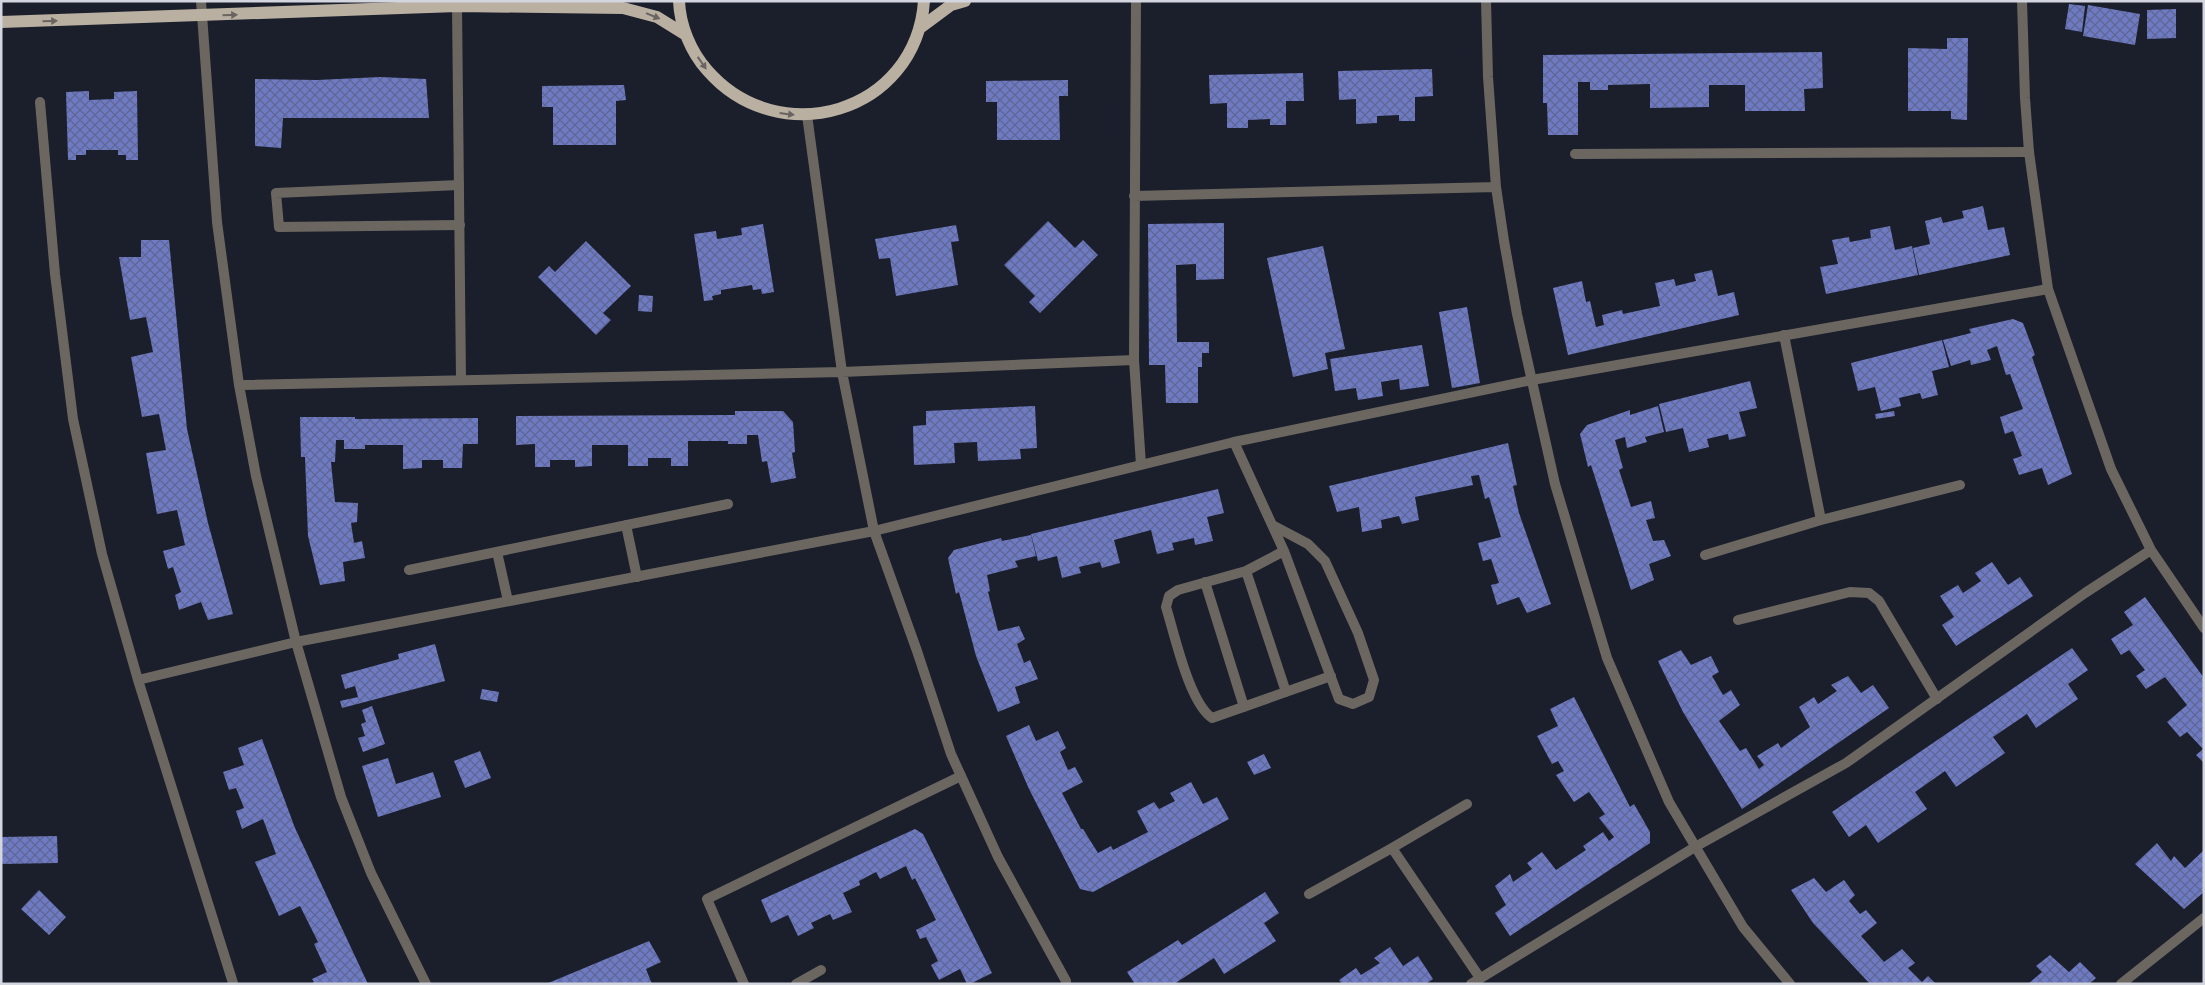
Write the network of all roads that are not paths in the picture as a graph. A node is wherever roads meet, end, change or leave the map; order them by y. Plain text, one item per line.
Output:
1 (201, 1) edge
2 (679, 1) edge
3 (924, 1) edge
4 (964, 1) edge
5 (1136, 1) edge
6 (1486, 1) edge
7 (2022, 1) edge
8 (457, 6) junction
9 (201, 16) junction
10 (1, 22) edge
11 (920, 28) junction
12 (686, 35) junction
13 (40, 102) dead end
14 (807, 115) junction
15 (2030, 152) junction
16 (1575, 154) dead end
17 (459, 185) junction
18 (1496, 187) junction
19 (1134, 196) junction
20 (460, 225) junction
21 (2048, 289) junction
22 (1784, 336) junction
23 (1134, 360) junction
24 (842, 372) junction
25 (461, 380) junction
26 (1532, 380) junction
27 (239, 385) junction
28 (1234, 442) junction
29 (1140, 464) junction
30 (1960, 485) dead end
31 (728, 504) dead end
32 (1821, 520) junction
33 (1272, 525) junction
34 (626, 526) junction
35 (874, 532) junction
36 (2151, 550) junction
37 (1284, 551) junction
38 (497, 552) junction
39 (1704, 555) dead end
40 (408, 570) dead end
41 (1246, 571) junction
42 (637, 577) junction
43 (1205, 582) junction
44 (508, 602) junction
45 (1738, 620) dead end
46 (2204, 628) edge
47 (296, 642) junction
48 (1331, 676) junction
49 (138, 680) junction
50 (1286, 692) junction
51 (1937, 698) junction
52 (1244, 707) junction
53 (961, 776) junction
54 (1467, 804) dead end
55 (1695, 847) junction
56 (1392, 848) junction
57 (1309, 894) dead end
58 (2204, 918) edge
59 (821, 970) dead end
60 (1066, 981) dead end
61 (1475, 981) edge
62 (233, 983) edge
63 (426, 984) edge
64 (744, 984) edge
65 (796, 984) edge
66 (1790, 984) edge
67 (2121, 984) edge

1 - 9 street
2 - 12 main road
3 - 11 main road
4 - 11 main road
5 - 19 street
6 - 18 street
7 - 15 street
9 -> 8 main road
8 -> 12 main road
8 - 17 street
10 -> 9 main road
9 - 27 street
11 - 14 main road
12 -> 14 main road
13 - 49 street
14 - 24 street
15 - 16 street
15 - 21 street
17 - 20 street
17 - 20 street
18 - 19 street
18 - 26 street
19 - 23 street
20 - 25 street
21 - 22 street
21 - 36 street
22 - 26 street
22 - 32 street
23 - 24 street
23 - 29 street
24 - 25 street
24 - 35 street
25 - 27 street
26 - 28 street
26 - 55 street
27 - 47 street
28 - 29 street
28 - 33 street
29 - 35 street
30 - 32 street
31 - 34 street
32 - 39 street
33 - 37 street
33 - 48 street
34 - 38 street
34 - 42 street
35 - 42 street
35 - 53 street
36 - 46 street
36 - 51 street
37 - 41 street
37 - 48 street
38 - 40 street
38 - 44 street
41 - 43 street
41 - 50 street
42 - 44 street
43 - 52 street
43 - 52 street
44 - 47 street
45 - 51 street
47 - 49 street
47 - 63 street
48 - 50 street
49 - 62 street
50 - 52 street
51 - 55 street
53 - 60 street
53 - 64 street
54 - 56 street
55 - 61 street
55 - 66 street
56 - 57 street
56 - 61 street
58 - 67 street
59 - 65 street

